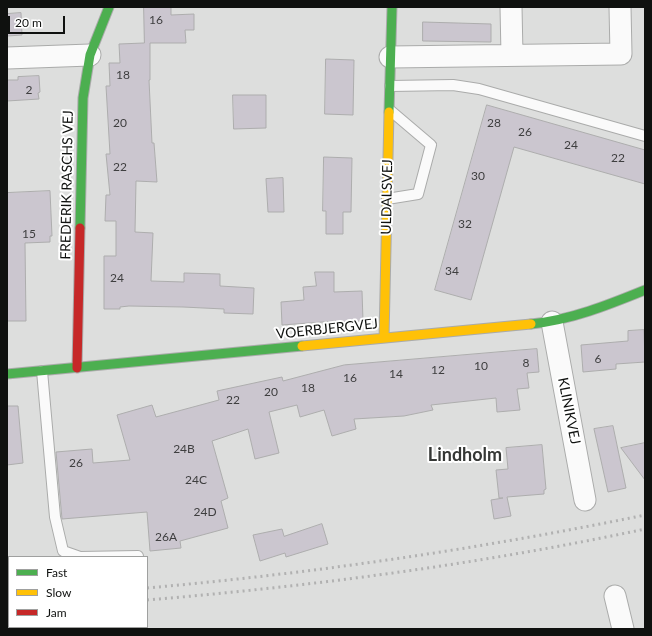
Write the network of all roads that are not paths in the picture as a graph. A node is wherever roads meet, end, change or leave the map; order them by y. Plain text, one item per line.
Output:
1 (107, 7) edge
2 (392, 7) edge
3 (511, 7) edge
4 (620, 7) edge
5 (90, 55) junction
6 (512, 55) junction
7 (390, 57) junction
8 (7, 58) edge
9 (390, 86) junction
10 (389, 110) junction
11 (645, 136) edge
12 (387, 198) junction
13 (645, 290) edge
14 (552, 322) junction
15 (384, 338) junction
16 (77, 368) junction
17 (42, 371) junction
18 (7, 374) edge
19 (585, 500) dead end
20 (77, 556) edge
21 (615, 596) dead end
22 (623, 629) edge

1 - 5 street, FREDERIK RASCHS VEJ
2 - 7 street, ULDALSVEJ
3 - 6 street
4 - 6 street
5 - 8 street
5 - 16 street, FREDERIK RASCHS VEJ
6 - 7 street
7 - 9 street, ULDALSVEJ
9 - 10 street, ULDALSVEJ
9 - 11 lane
10 - 12 street, ULDALSVEJ
10 - 12 lane
12 - 15 street, ULDALSVEJ
13 - 14 street, VOERBJERGVEJ
14 - 15 street, VOERBJERGVEJ
14 - 19 street, KLINIKVEJ
15 - 16 street, VOERBJERGVEJ
16 - 17 street, VOERBJERGVEJ
17 - 18 street, VOERBJERGVEJ
17 - 20 lane
21 - 22 street

